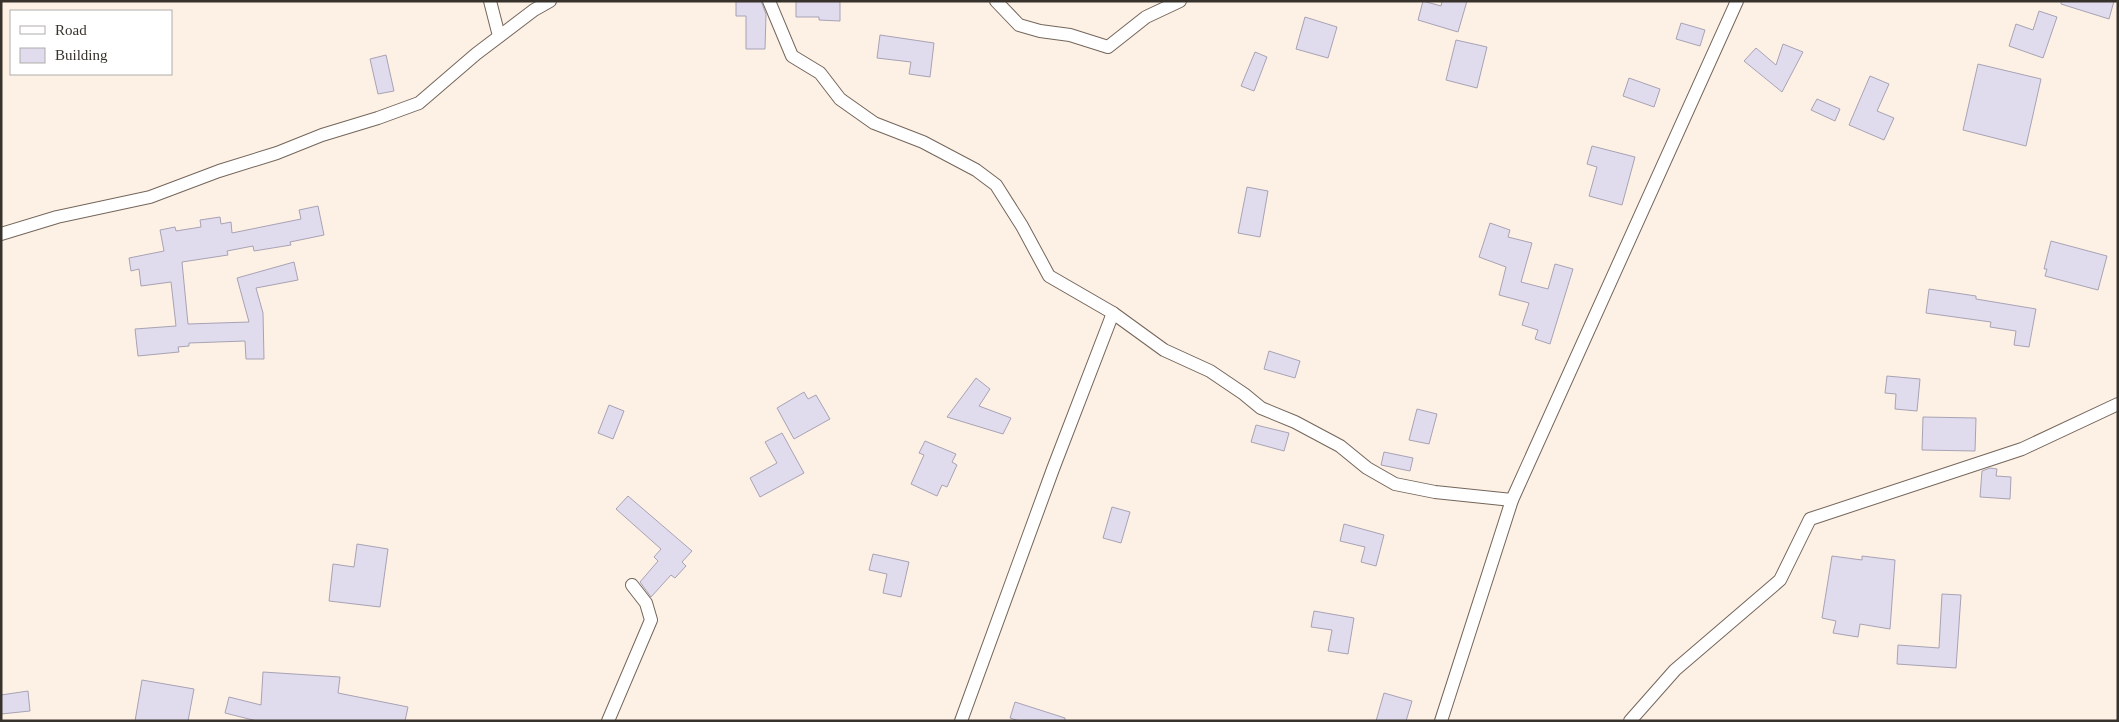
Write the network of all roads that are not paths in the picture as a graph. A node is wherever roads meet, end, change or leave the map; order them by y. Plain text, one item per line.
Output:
1 (490, 1) edge
2 (550, 1) edge
3 (769, 1) edge
4 (996, 1) edge
5 (1180, 1) edge
6 (1738, 1) edge
7 (499, 36) junction
8 (1, 234) edge
9 (1113, 313) junction
10 (2118, 404) edge
11 (1512, 500) junction
12 (632, 585) dead end
13 (608, 721) edge
14 (961, 721) edge
15 (1441, 721) edge
16 (1630, 721) edge

1 - 7 street
2 - 7 street
3 - 9 street
4 - 5 street
6 - 11 street
7 - 8 street
9 - 11 street
9 - 14 street
10 - 16 street
11 - 15 street
12 - 13 street

